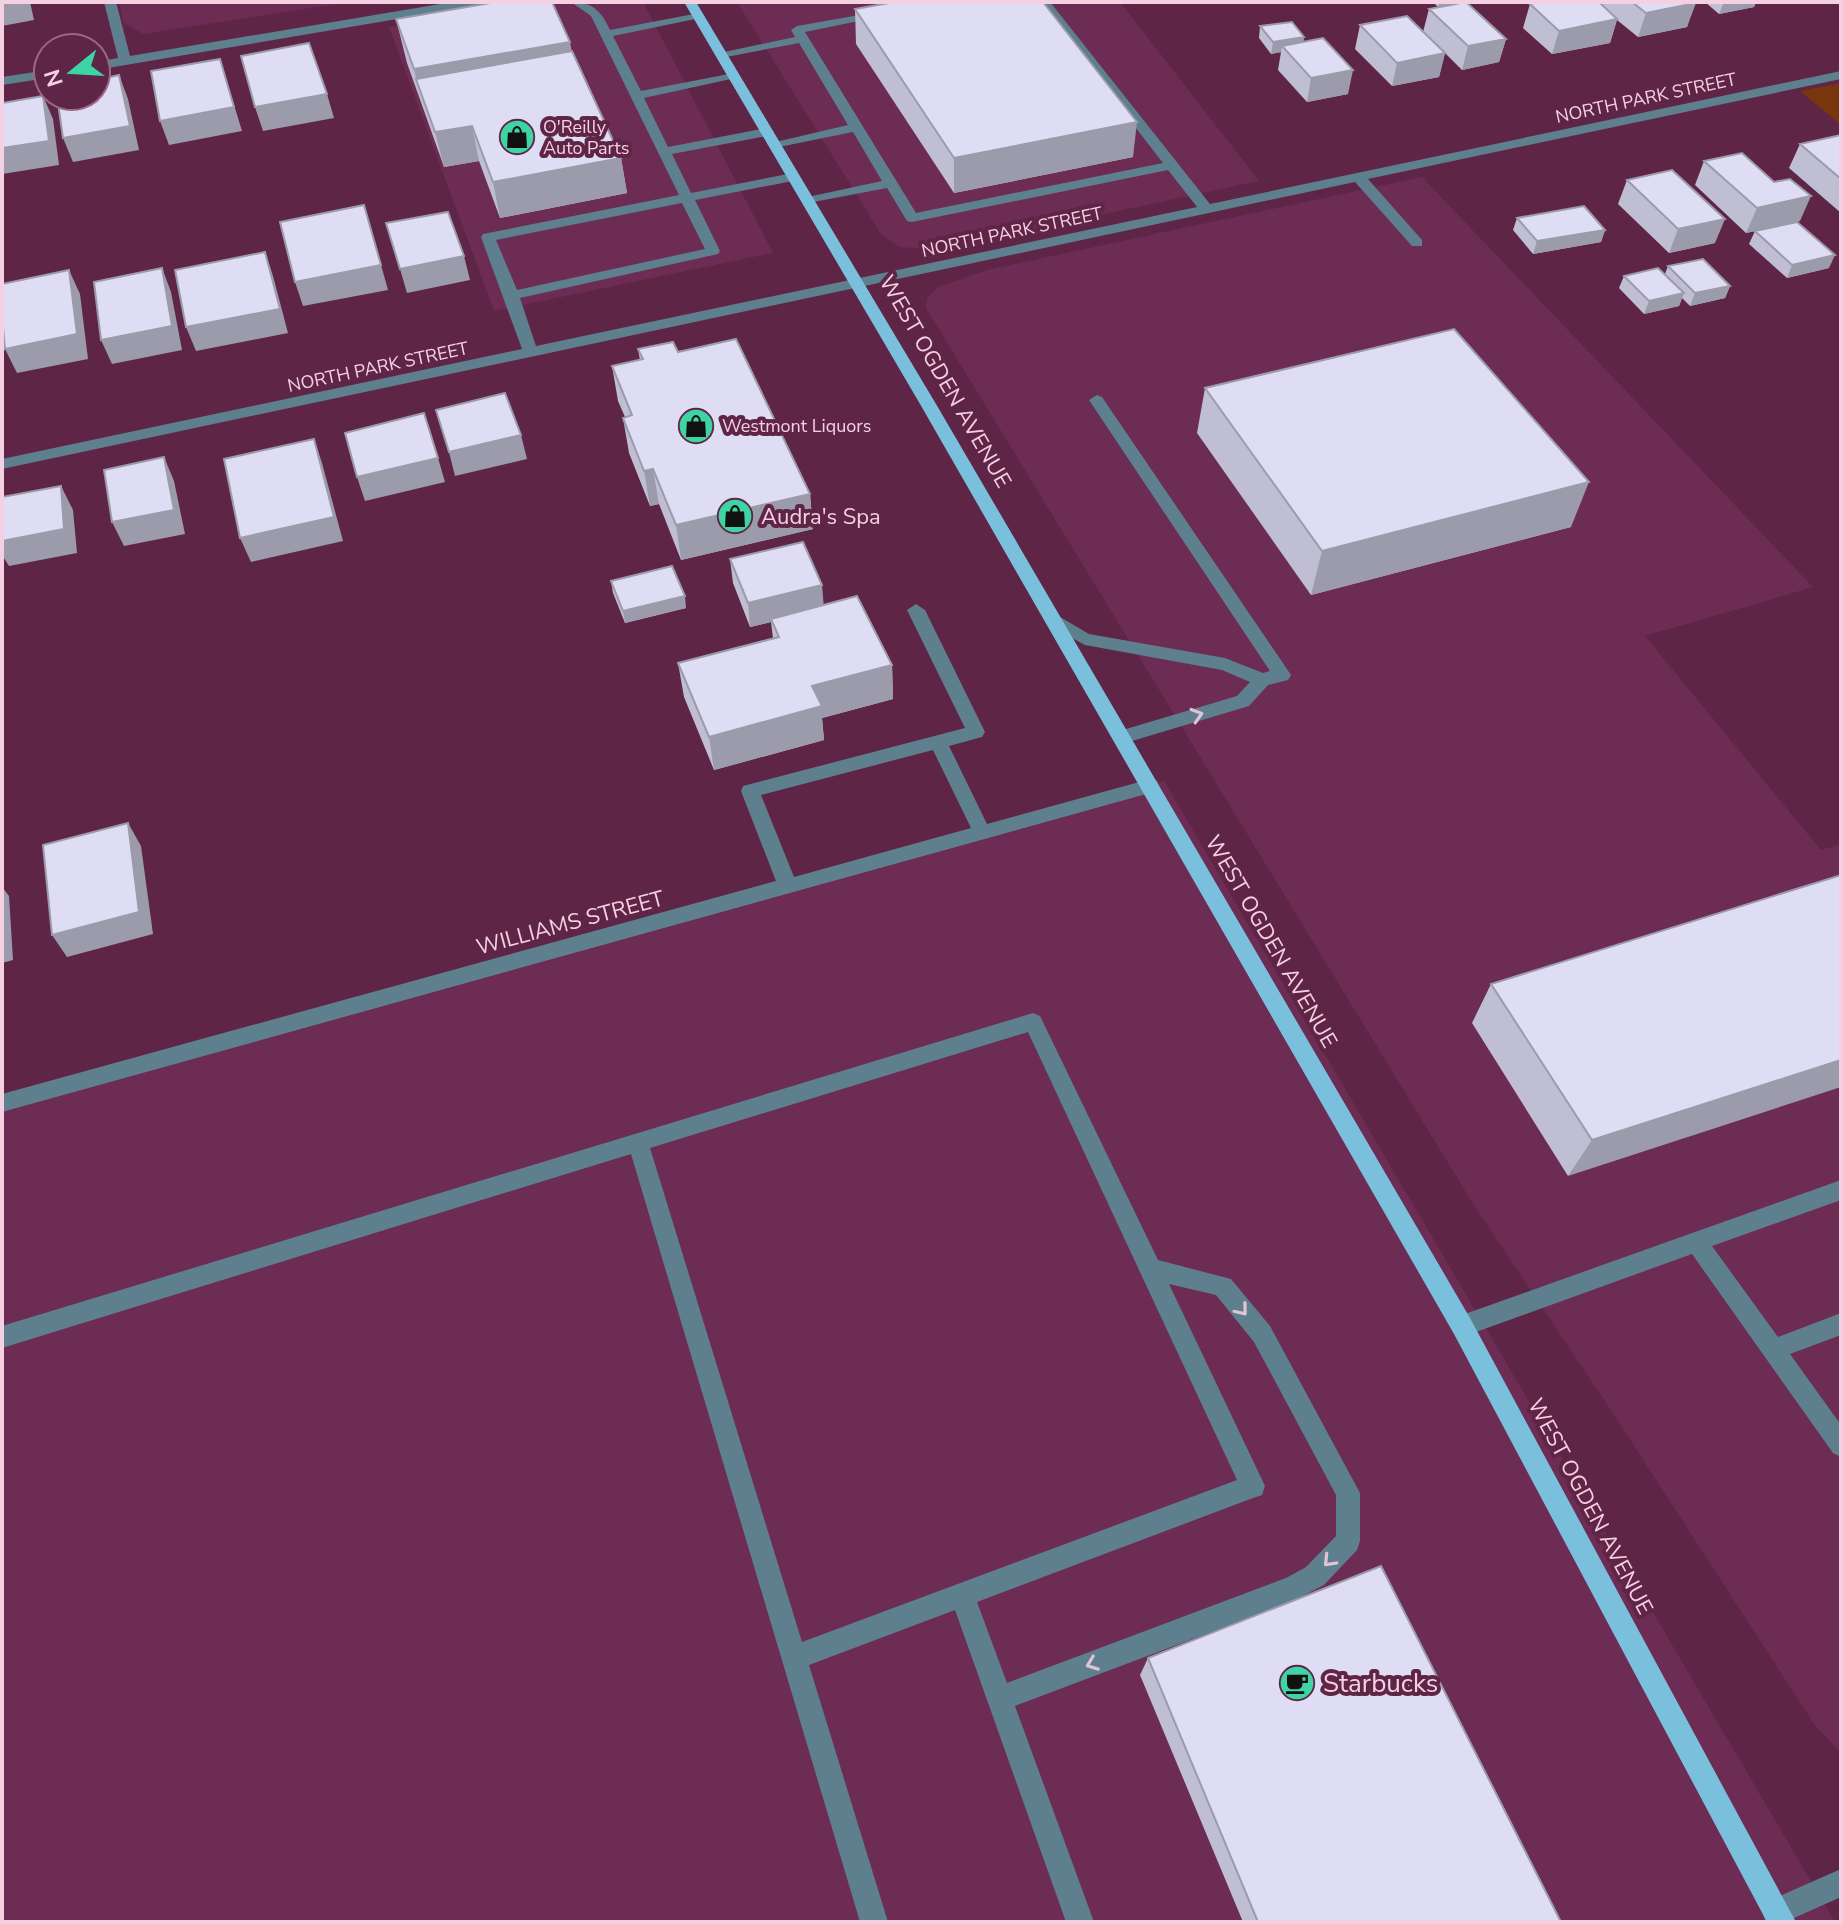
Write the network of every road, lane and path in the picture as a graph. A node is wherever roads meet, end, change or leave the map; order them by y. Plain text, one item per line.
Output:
1 (110, 2) edge
2 (474, 2) edge
3 (577, 2) edge
4 (1044, 2) edge
5 (422, 6) edge
6 (695, 9) edge
7 (891, 13) edge
8 (606, 34) junction
9 (803, 39) junction
10 (721, 54) junction
11 (125, 61) junction
12 (112, 63) edge
13 (1841, 75) edge
14 (32, 76) edge
15 (734, 77) junction
16 (2, 81) edge
17 (636, 96) junction
18 (856, 127) junction
19 (770, 138) junction
20 (664, 152) junction
21 (1172, 165) junction
22 (793, 177) junction
23 (1358, 177) junction
24 (890, 183) junction
25 (687, 198) junction
26 (808, 201) junction
27 (1207, 210) junction
28 (1417, 243) dead end
29 (856, 283) junction
30 (512, 295) junction
31 (531, 353) junction
32 (1097, 400) dead end
33 (2, 464) edge
34 (916, 610) dead end
35 (1054, 621) junction
36 (1262, 680) junction
37 (1122, 737) junction
38 (938, 742) junction
39 (1150, 786) junction
40 (982, 832) junction
41 (788, 886) junction
42 (2, 1103) edge
43 (638, 1143) junction
44 (1841, 1190) edge
45 (1697, 1243) junction
46 (1150, 1269) junction
47 (1841, 1324) edge
48 (1462, 1326) junction
49 (2, 1337) edge
50 (1775, 1349) junction
51 (1841, 1445) edge
52 (962, 1594) junction
53 (794, 1658) junction
54 (1000, 1699) junction
55 (1841, 1883) edge
56 (1779, 1917) edge
57 (874, 1922) edge
58 (1080, 1922) edge

1 - 11 street
2 - 5 street
3 - 8 street
4 - 21 street
5 - 11 street
6 - 8 street
6 - 10 main road, WEST OGDEN AVENUE
7 - 9 street
8 - 17 street
9 - 10 street
9 - 18 street
10 - 15 main road, WEST OGDEN AVENUE
11 - 12 street
13 - 23 street, NORTH PARK STREET
14 - 16 street
15 - 17 street
15 - 19 main road, WEST OGDEN AVENUE
17 - 20 street
18 - 19 street
18 - 24 street
19 - 20 street
19 - 22 main road, WEST OGDEN AVENUE
20 - 25 street
21 - 24 street
21 - 27 street
22 - 25 street
22 - 26 main road, WEST OGDEN AVENUE
23 - 27 street, NORTH PARK STREET
23 - 28 street
24 - 26 street
25 - 30 street
25 - 30 street
26 - 29 main road, WEST OGDEN AVENUE
27 - 29 street, NORTH PARK STREET
29 - 31 street, NORTH PARK STREET
29 - 35 main road, WEST OGDEN AVENUE
30 - 31 street
31 - 33 street, NORTH PARK STREET
32 - 36 street
34 - 38 street
35 - 36 street
35 - 37 main road, WEST OGDEN AVENUE
37 -> 36 street
37 - 39 main road, WEST OGDEN AVENUE
38 - 40 street
38 - 41 street
39 - 40 street, WILLIAMS STREET
39 - 48 main road, WEST OGDEN AVENUE
40 - 41 street, WILLIAMS STREET
41 - 42 street, WILLIAMS STREET
43 - 46 street
43 - 49 street
43 - 53 street
44 - 45 street
45 - 48 street
45 - 50 street
46 - 52 street
46 -> 54 street
47 - 50 street
48 - 56 main road, WEST OGDEN AVENUE
50 - 51 street
52 - 53 street
52 - 54 street
53 - 57 street
54 - 58 street
55 - 56 street

